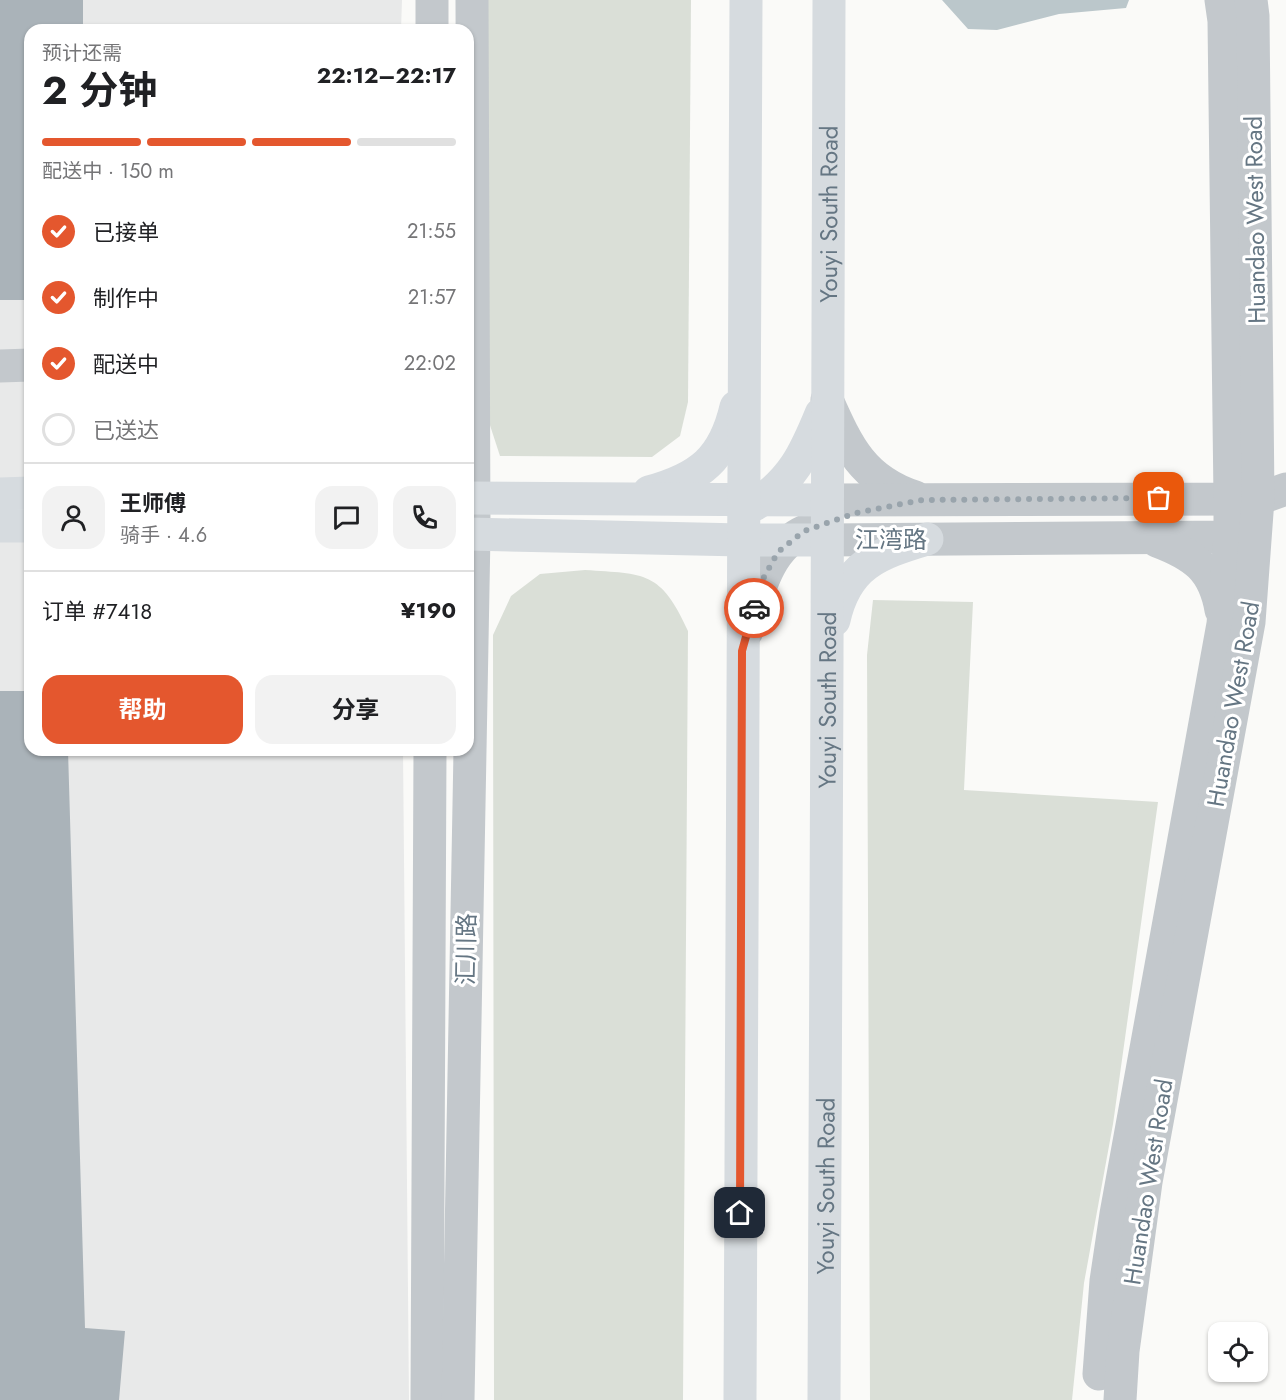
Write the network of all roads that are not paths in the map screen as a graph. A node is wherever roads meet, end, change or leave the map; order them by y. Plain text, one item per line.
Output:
1 (432, 0) edge
2 (472, 0) edge
3 (746, 0) edge
4 (828, 0) edge
5 (1221, 0) edge
6 (1251, 0) edge
7 (432, 24) edge
8 (472, 24) edge
9 (24, 365) edge
10 (0, 366) edge
11 (745, 367) junction
12 (827, 400) junction
13 (0, 494) edge
14 (24, 494) edge
15 (1258, 495) edge
16 (474, 498) edge
17 (626, 499) junction
18 (922, 500) junction
19 (748, 512) junction
20 (827, 521) junction
21 (0, 526) edge
22 (24, 526) edge
23 (474, 534) edge
24 (1230, 537) junction
25 (1150, 538) junction
26 (927, 539) junction
27 (794, 540) junction
28 (1223, 624) junction
29 (828, 648) junction
30 (742, 651) junction
31 (430, 756) edge
32 (468, 756) edge
33 (427, 1400) edge
34 (458, 1400) edge
35 (740, 1400) edge
36 (824, 1400) edge
37 (1098, 1400) edge
38 (1120, 1400) edge

1 - 7 street
2 - 8 street, 汇川路
3 - 11 main road
4 - 12 main road, Youyi South Road
5 - 15 street, Huandao West Road
6 - 15 street, Huandao West Road
9 - 10 street
11 - 17 main road
11 - 19 main road
12 - 18 street
12 - 19 main road
12 - 20 main road, Youyi South Road
13 - 14 main road
15 - 18 street
15 - 24 street
15 - 38 street, Huandao West Road
16 - 17 main road, 江湾路
17 - 19 main road, 江湾路
18 - 20 street
19 - 20 main road, 江湾路
19 - 23 main road
19 - 27 main road, 江湾路
19 - 30 main road
20 - 26 street, 江湾路
20 - 27 main road, 江湾路
20 - 29 main road, Youyi South Road
21 - 22 main road
24 - 25 street, 江湾路
24 - 28 street, Huandao West Road
25 - 26 street, 江湾路
25 - 28 street
26 - 29 main road
27 - 30 street
28 - 37 street, Huandao West Road
29 - 36 main road, Youyi South Road
30 - 35 main road
31 - 33 street, 汇川路
32 - 34 street, 汇川路

